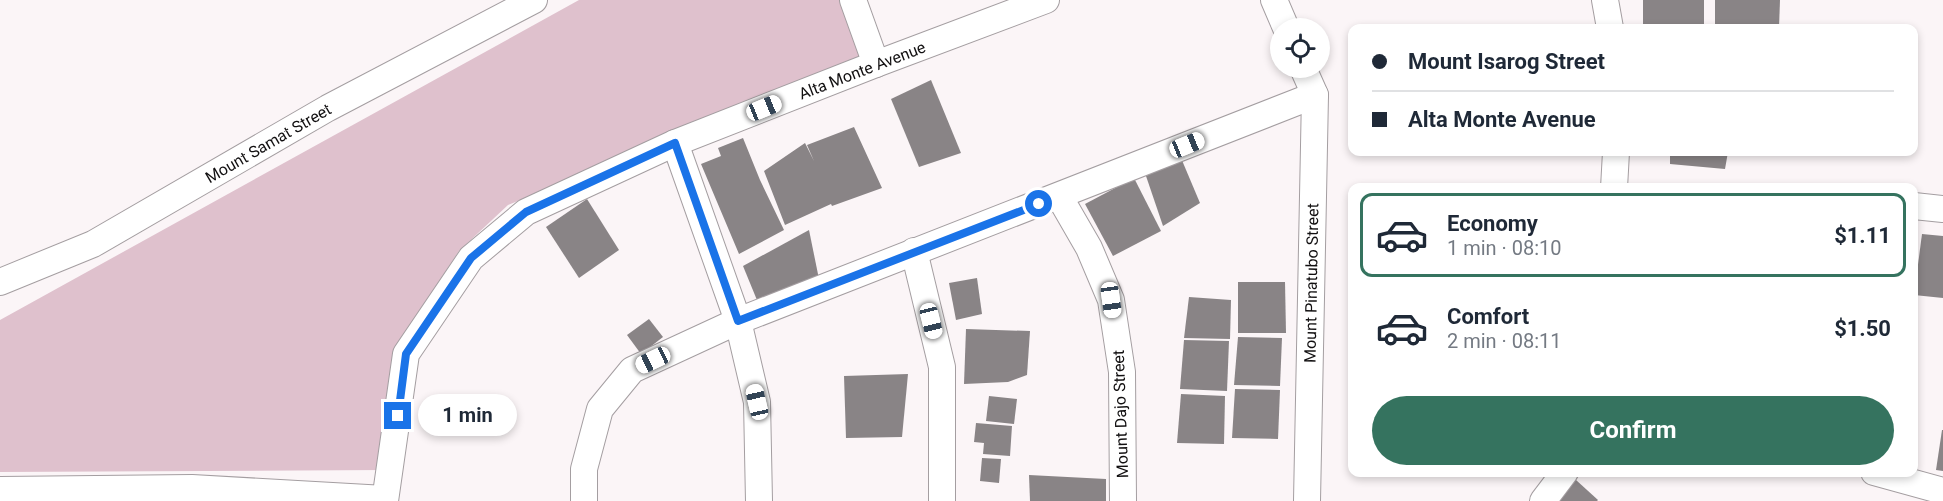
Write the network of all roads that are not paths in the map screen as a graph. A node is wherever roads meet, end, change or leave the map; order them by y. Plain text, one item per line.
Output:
1 (534, 0) edge
2 (853, 0) edge
3 (1046, 0) edge
4 (1274, 0) edge
5 (1605, 0) edge
6 (1282, 18) edge
7 (1609, 24) edge
8 (876, 64) junction
9 (1307, 78) edge
10 (1315, 95) junction
11 (675, 143) junction
12 (1616, 156) edge
13 (1614, 183) edge
14 (1059, 196) junction
15 (1918, 206) edge
16 (1943, 209) edge
17 (914, 251) junction
18 (0, 282) edge
19 (738, 321) junction
20 (1561, 477) edge
21 (1892, 477) edge
22 (0, 490) edge
23 (1943, 491) edge
24 (385, 500) edge
25 (584, 501) edge
26 (759, 501) edge
27 (942, 501) edge
28 (1123, 501) edge
29 (1307, 501) edge
30 (1543, 501) edge

1 - 18 street, Mount Samat Street
2 - 8 street
3 - 8 street, Alta Monte Avenue
4 - 6 street
5 - 7 street
8 - 11 street, Alta Monte Avenue
9 - 10 street, Mount Pinatubo Street
10 - 14 street
10 - 29 street, Mount Pinatubo Street
11 - 19 street
11 - 24 street, Alta Monte Avenue
12 - 13 street
14 - 17 street
14 - 28 street, Mount Dajo Street
15 - 16 street
17 - 19 street
17 - 27 street
19 - 25 street
19 - 26 street
20 - 30 street
21 - 23 street
22 - 24 street

